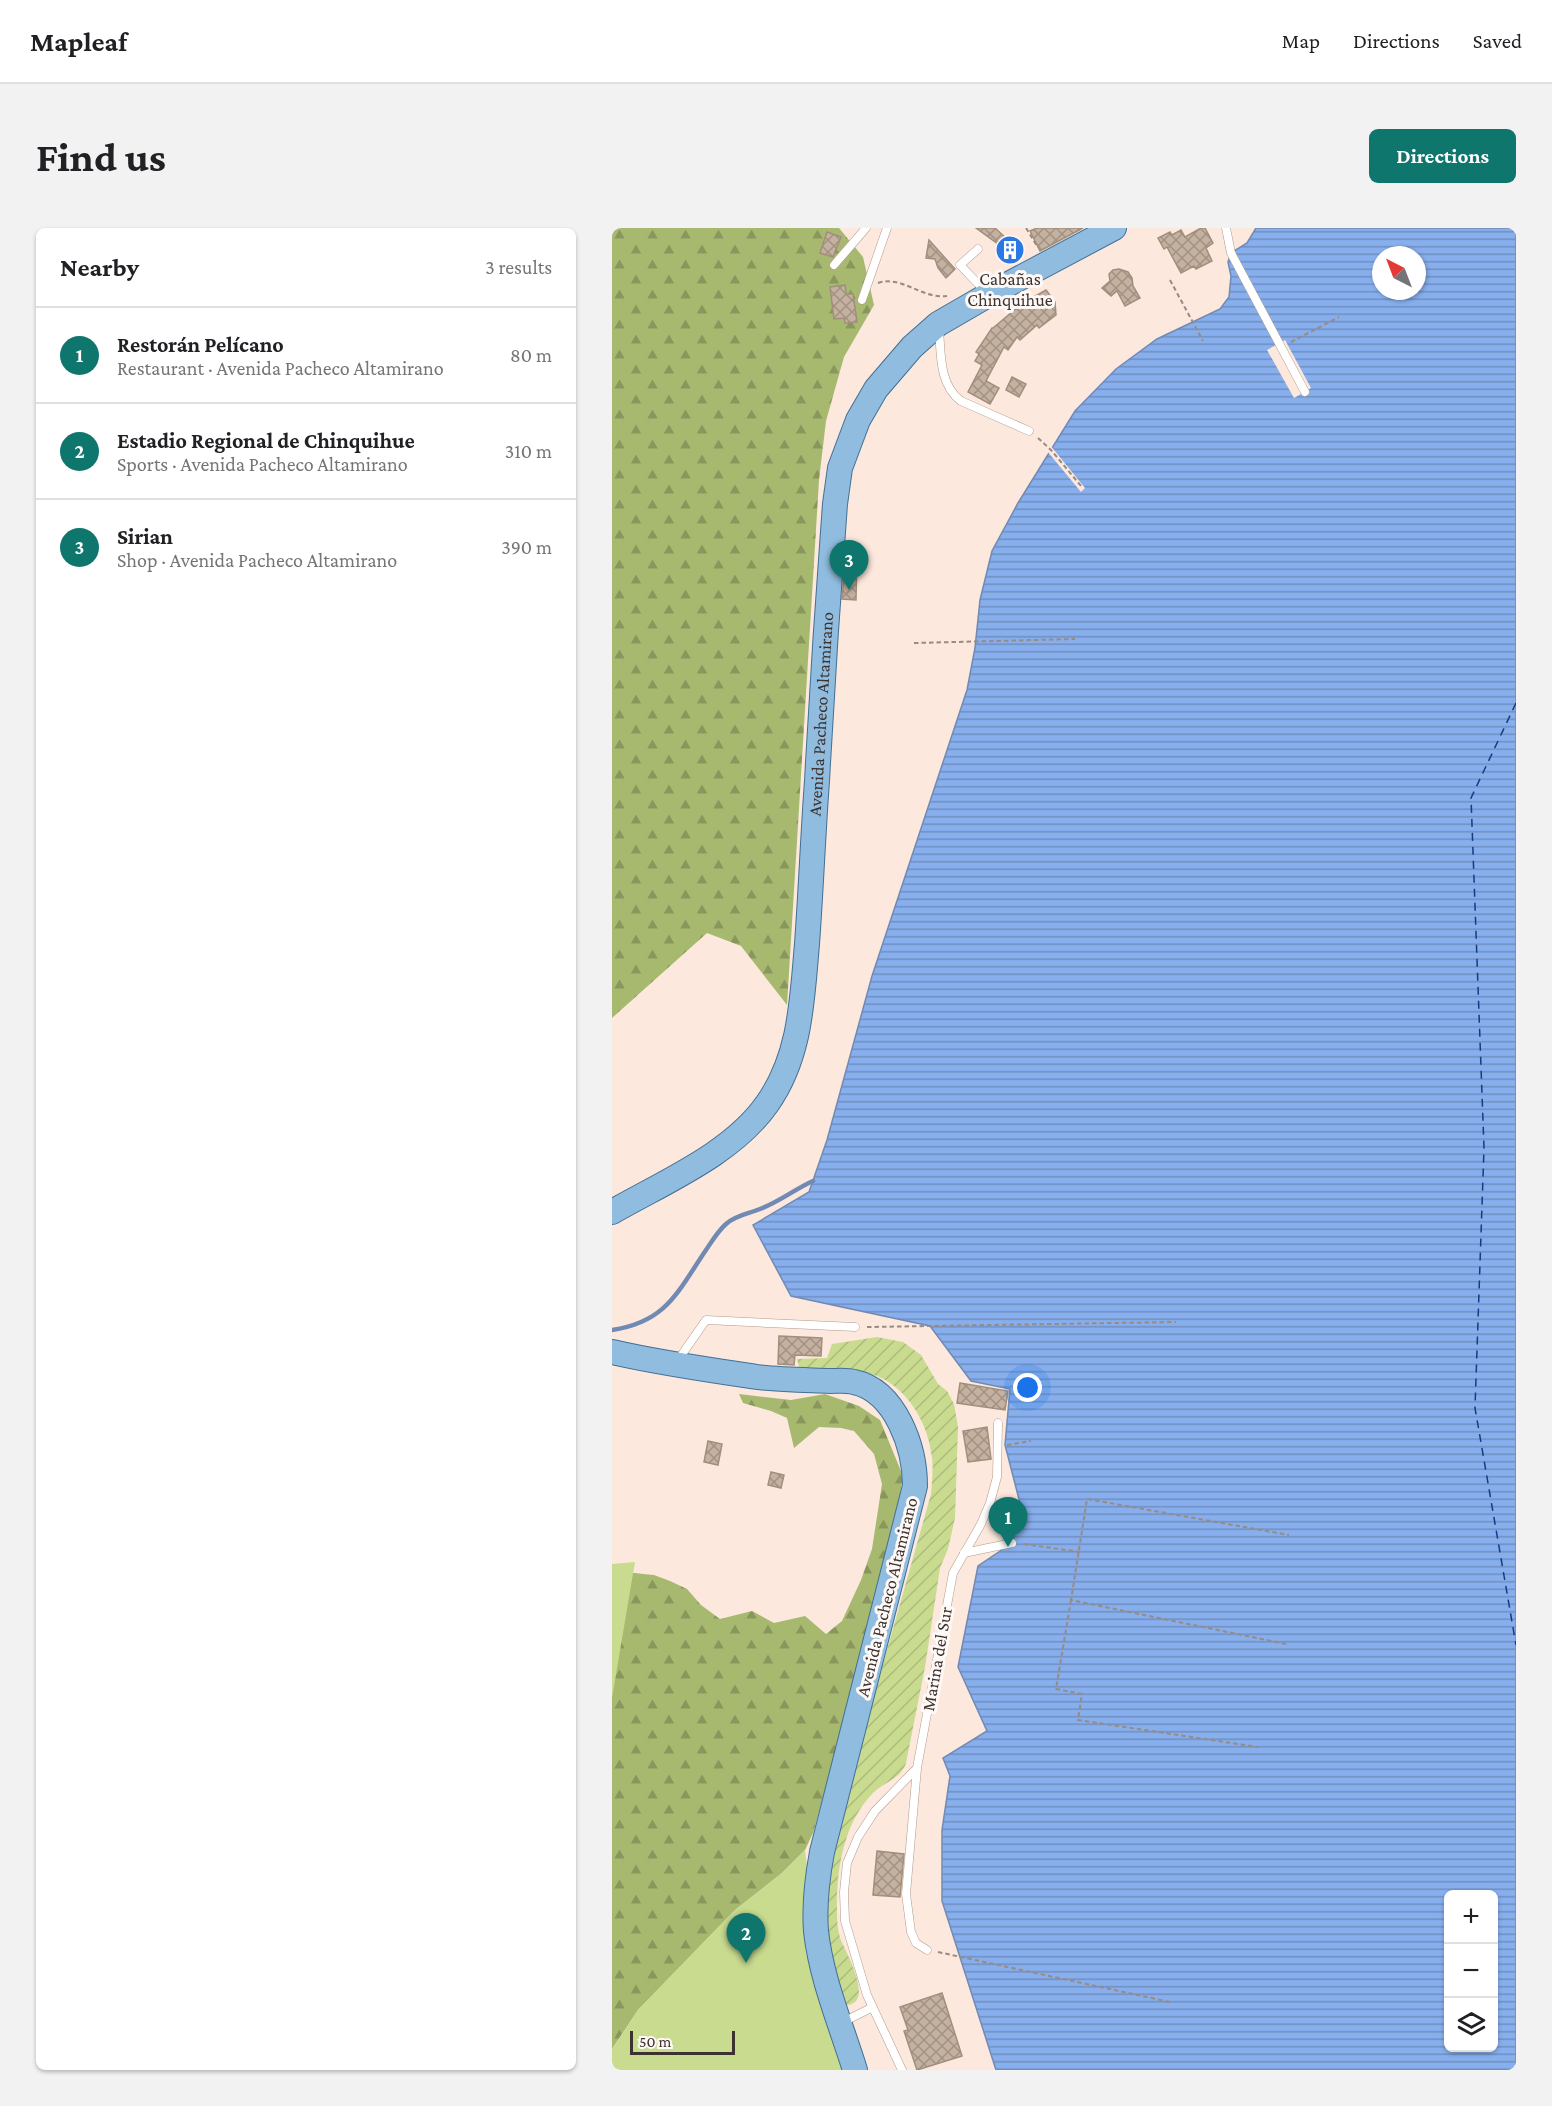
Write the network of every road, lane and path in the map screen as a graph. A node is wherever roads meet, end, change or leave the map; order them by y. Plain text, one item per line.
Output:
1 (866, 228) edge
2 (887, 228) edge
3 (1026, 228) edge
4 (1114, 228) edge
5 (1226, 228) edge
6 (978, 249) dead end
7 (1046, 263) junction
8 (834, 265) dead end
9 (1170, 280) dead end
10 (867, 286) junction
11 (950, 295) dead end
12 (988, 295) junction
13 (862, 300) dead end
14 (1339, 317) dead end
15 (938, 324) junction
16 (1203, 341) dead end
17 (1281, 348) junction
18 (1305, 392) dead end
19 (1029, 431) joint
20 (1081, 486) dead end
21 (1075, 639) dead end
22 (914, 643) dead end
23 (612, 1212) edge
24 (1176, 1322) dead end
25 (855, 1327) joint
26 (612, 1352) edge
27 (675, 1364) junction
28 (998, 1423) dead end
29 (1031, 1441) dead end
30 (1005, 1445) dead end
31 (1289, 1535) dead end
32 (1012, 1543) joint
33 (1080, 1552) junction
34 (964, 1553) junction
35 (1071, 1600) junction
36 (1286, 1644) dead end
37 (1258, 1747) dead end
38 (917, 1768) junction
39 (927, 1950) joint
40 (1170, 2002) dead end
41 (871, 2008) junction
42 (840, 2023) junction
43 (855, 2070) edge
44 (902, 2070) edge

1 - 8 lane
2 - 10 lane
3 - 7 path
4 - 7 main road, Avenida Pacheco Altamirano
5 - 17 lane
6 - 12 lane
7 - 12 main road, Avenida Pacheco Altamirano
9 - 16 path
10 - 11 path
10 - 13 lane
12 - 15 main road, Avenida Pacheco Altamirano
14 - 17 path
15 - 19 lane
15 - 23 main road, Avenida Pacheco Altamirano
17 - 18 lane
19 - 20 path
21 - 22 path
24 - 25 path
25 - 27 lane
26 - 27 main road, Avenida Pacheco Altamirano
27 - 42 main road, Avenida Pacheco Altamirano
28 - 34 lane, Marina del Sur
29 - 30 path
31 - 33 path
32 - 33 path
32 - 34 lane
33 - 35 path
34 - 38 lane, Marina del Sur
35 - 36 path
35 - 37 path
38 - 39 lane, Marina del Sur
38 - 41 lane
39 - 40 path
41 - 42 lane
41 - 44 lane
42 - 43 main road, Avenida Pacheco Altamirano

